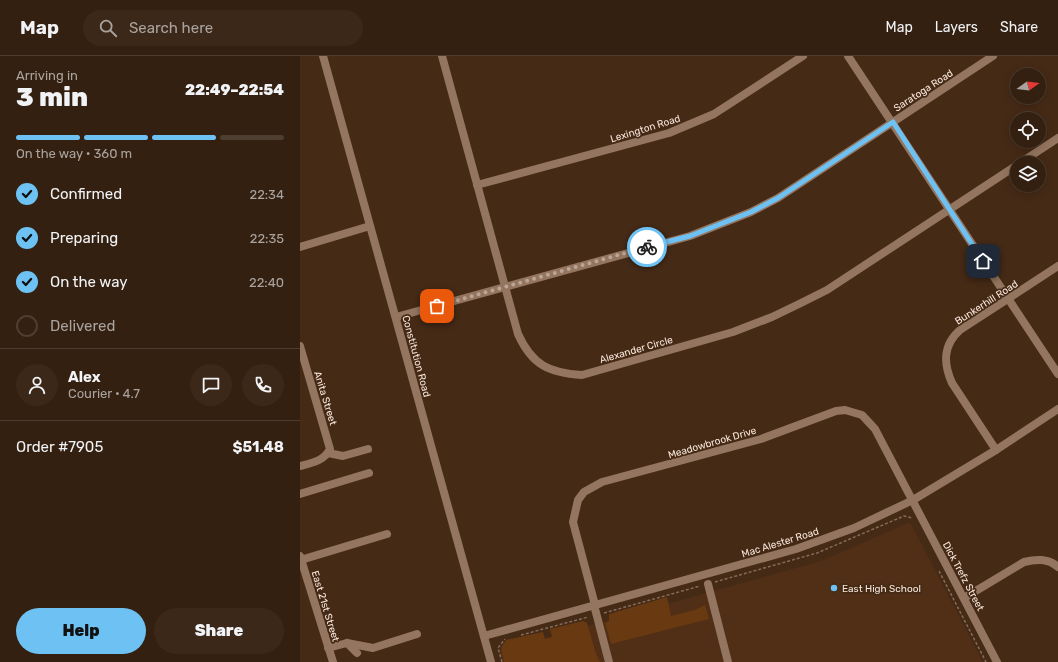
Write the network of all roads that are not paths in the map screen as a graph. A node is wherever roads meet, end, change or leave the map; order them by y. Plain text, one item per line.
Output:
1 (324, 56) edge
2 (442, 56) edge
3 (803, 56) edge
4 (848, 56) edge
5 (993, 56) edge
6 (893, 122) junction
7 (1058, 138) edge
8 (1031, 156) edge
9 (1010, 170) edge
10 (477, 185) junction
11 (950, 209) junction
12 (370, 226) junction
13 (300, 247) edge
14 (1058, 266) edge
15 (505, 287) junction
16 (1008, 299) junction
17 (396, 317) junction
18 (300, 346) edge
19 (1058, 374) edge
20 (1058, 409) edge
21 (368, 449) dead end
22 (996, 450) junction
23 (328, 454) junction
24 (300, 466) edge
25 (370, 473) dead end
26 (300, 494) edge
27 (913, 500) junction
28 (387, 534) dead end
29 (300, 558) edge
30 (1058, 567) edge
31 (303, 576) edge
32 (708, 584) road end
33 (964, 598) junction
34 (595, 605) junction
35 (416, 634) dead end
36 (484, 636) junction
37 (347, 643) junction
38 (328, 648) junction
39 (358, 653) dead end
40 (332, 662) edge
41 (491, 662) edge
42 (610, 662) edge
43 (728, 662) edge
44 (997, 662) edge

1 - 12 street, Constitution Road
2 - 10 street, Alexander Circle
3 - 10 street, Lexington Road
4 - 6 street
5 - 6 street, Saratoga Road
6 - 11 street
6 - 15 street, Saratoga Road
7 - 8 street
9 - 11 street, Alexander Circle
10 - 15 street, Alexander Circle
11 - 15 street, Alexander Circle
11 - 16 street
12 - 13 street
12 - 17 street, Constitution Road
14 - 16 street, Bunkerhill Road
15 - 17 street, Saratoga Road
16 - 19 street
16 - 22 street, Bunkerhill Road
17 - 36 street, Constitution Road
18 - 23 street, Anita Street
20 - 22 street, Mac Alester Road
21 - 23 street
22 - 27 street, Mac Alester Road
23 - 24 street
25 - 26 street
27 - 33 street, Dick Trefz Street
27 - 34 street, Mac Alester Road
27 - 34 street, Meadowbrook Drive
28 - 29 street
29 - 31 street, East 21st Street
30 - 33 street
31 - 38 street, East 21st Street
32 - 43 street
33 - 44 street, Dick Trefz Street
34 - 36 street, Mac Alester Road
34 - 42 street, Meadowbrook Drive
35 - 37 street
36 - 41 street, Constitution Road
37 - 38 street
37 - 39 street
38 - 40 street, East 21st Street

